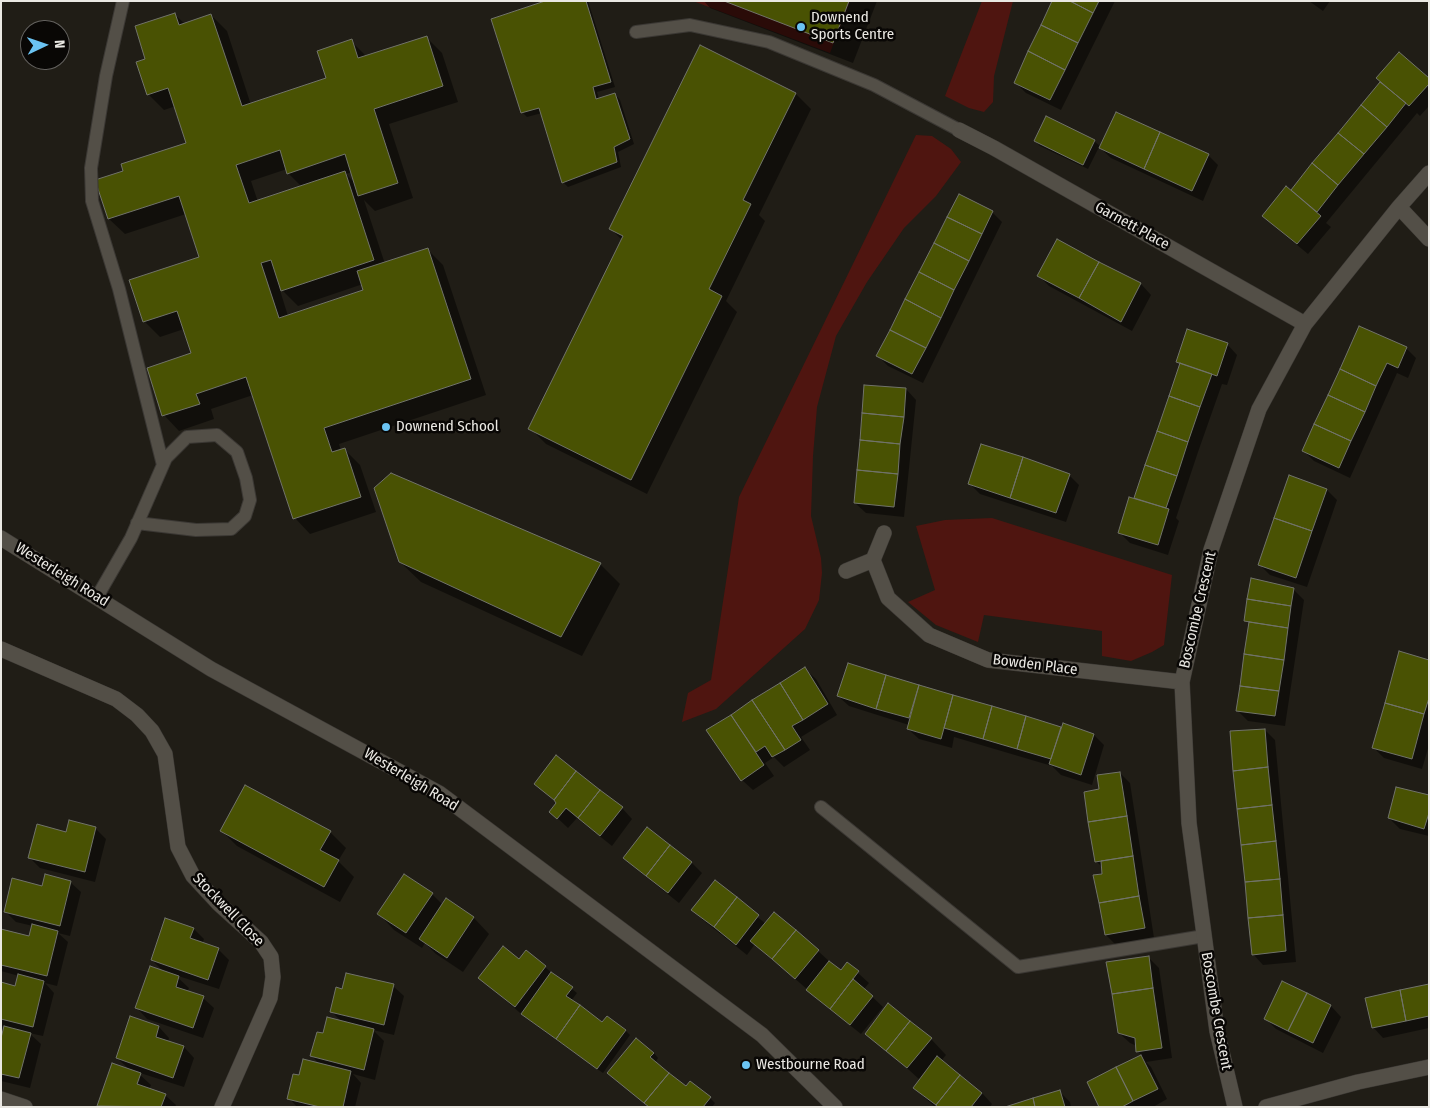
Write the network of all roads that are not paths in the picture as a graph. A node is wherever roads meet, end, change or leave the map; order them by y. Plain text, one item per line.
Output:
1 (123, 1) edge
2 (636, 32) dead end
3 (960, 130) joint
4 (1429, 173) edge
5 (1399, 207) junction
6 (1429, 239) edge
7 (1305, 324) junction
8 (163, 465) junction
9 (137, 523) junction
10 (884, 533) dead end
11 (2, 539) edge
12 (873, 560) junction
13 (846, 571) dead end
14 (97, 597) junction
15 (1, 649) edge
16 (1182, 682) junction
17 (821, 807) dead end
18 (1204, 936) junction
19 (1429, 1067) edge
20 (1, 1099) edge
21 (25, 1107) edge
22 (222, 1107) edge
23 (835, 1107) edge
24 (1235, 1107) edge
25 (1266, 1107) edge

1 - 8 lane
2 - 3 lane
3 - 7 street, Garnett Place
4 - 5 street, Boscombe Crescent
5 - 6 street
5 - 7 street, Boscombe Crescent
7 - 16 street, Boscombe Crescent
8 - 9 lane
8 - 9 lane
9 - 14 lane
10 - 12 street
11 - 14 street, Westerleigh Road
12 - 13 street
12 - 16 street, Bowden Place
14 - 23 street, Westerleigh Road
15 - 22 street, Stockwell Close
16 - 18 street, Boscombe Crescent
17 - 18 lane
18 - 24 street, Boscombe Crescent
19 - 25 street
20 - 21 street

